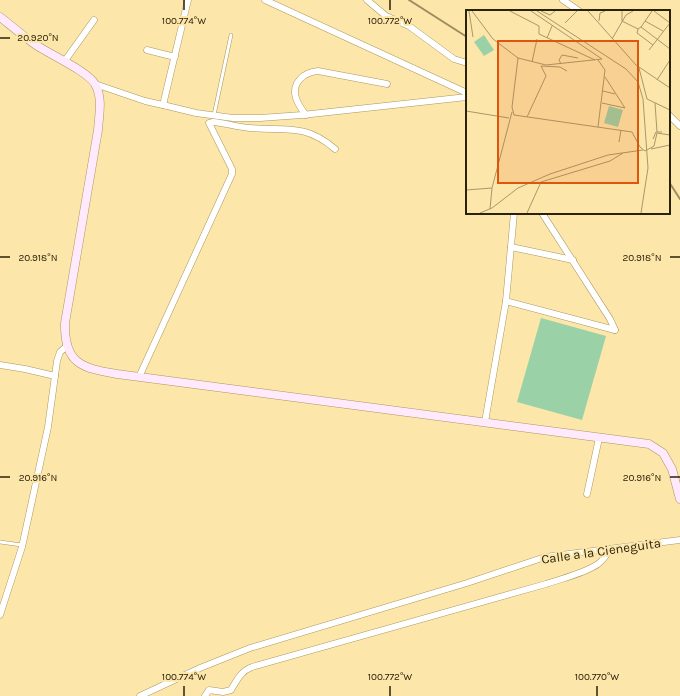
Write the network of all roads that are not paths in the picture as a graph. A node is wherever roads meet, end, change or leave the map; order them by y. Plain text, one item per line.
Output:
1 (188, 0) edge
2 (265, 0) edge
3 (367, 0) edge
4 (563, 0) edge
5 (578, 10) edge
6 (0, 17) edge
7 (94, 20) dead end
8 (231, 35) dead end
9 (147, 50) dead end
10 (175, 57) junction
11 (64, 62) junction
12 (466, 63) edge
13 (95, 84) junction
14 (387, 84) dead end
15 (466, 93) edge
16 (466, 97) edge
17 (163, 105) junction
18 (306, 115) junction
19 (214, 116) junction
20 (670, 116) edge
21 (680, 126) edge
22 (335, 149) dead end
23 (514, 214) edge
24 (543, 214) edge
25 (511, 246) junction
26 (573, 260) junction
27 (506, 302) junction
28 (67, 346) junction
29 (0, 365) edge
30 (55, 376) junction
31 (139, 377) junction
32 (485, 422) junction
33 (599, 438) junction
34 (587, 494) dead end
35 (680, 499) edge
36 (680, 540) edge
37 (0, 542) edge
38 (22, 545) junction
39 (610, 549) junction
40 (0, 615) edge
41 (140, 696) edge
42 (205, 696) edge

1 - 10 street
2 - 15 street
3 - 12 street
4 - 5 street
6 - 11 main road
7 - 11 street
8 - 19 lane
9 - 10 street
10 - 17 street
11 - 13 main road
13 - 17 street
13 - 28 main road
14 - 18 street
16 - 18 street
17 - 19 street
18 - 19 street
20 - 21 street
22 - 31 street
23 - 25 street
24 - 26 street
25 - 26 street
25 - 27 street
26 - 27 street
27 - 32 street
28 - 30 street
28 - 31 main road
29 - 30 street
30 - 38 street
31 - 32 main road
32 - 33 main road
33 - 34 street
33 - 35 main road
36 - 39 street, Calle a la Cieneguita
37 - 38 lane
38 - 40 street
39 - 41 street, Calle a la Cieneguita
39 - 42 street

